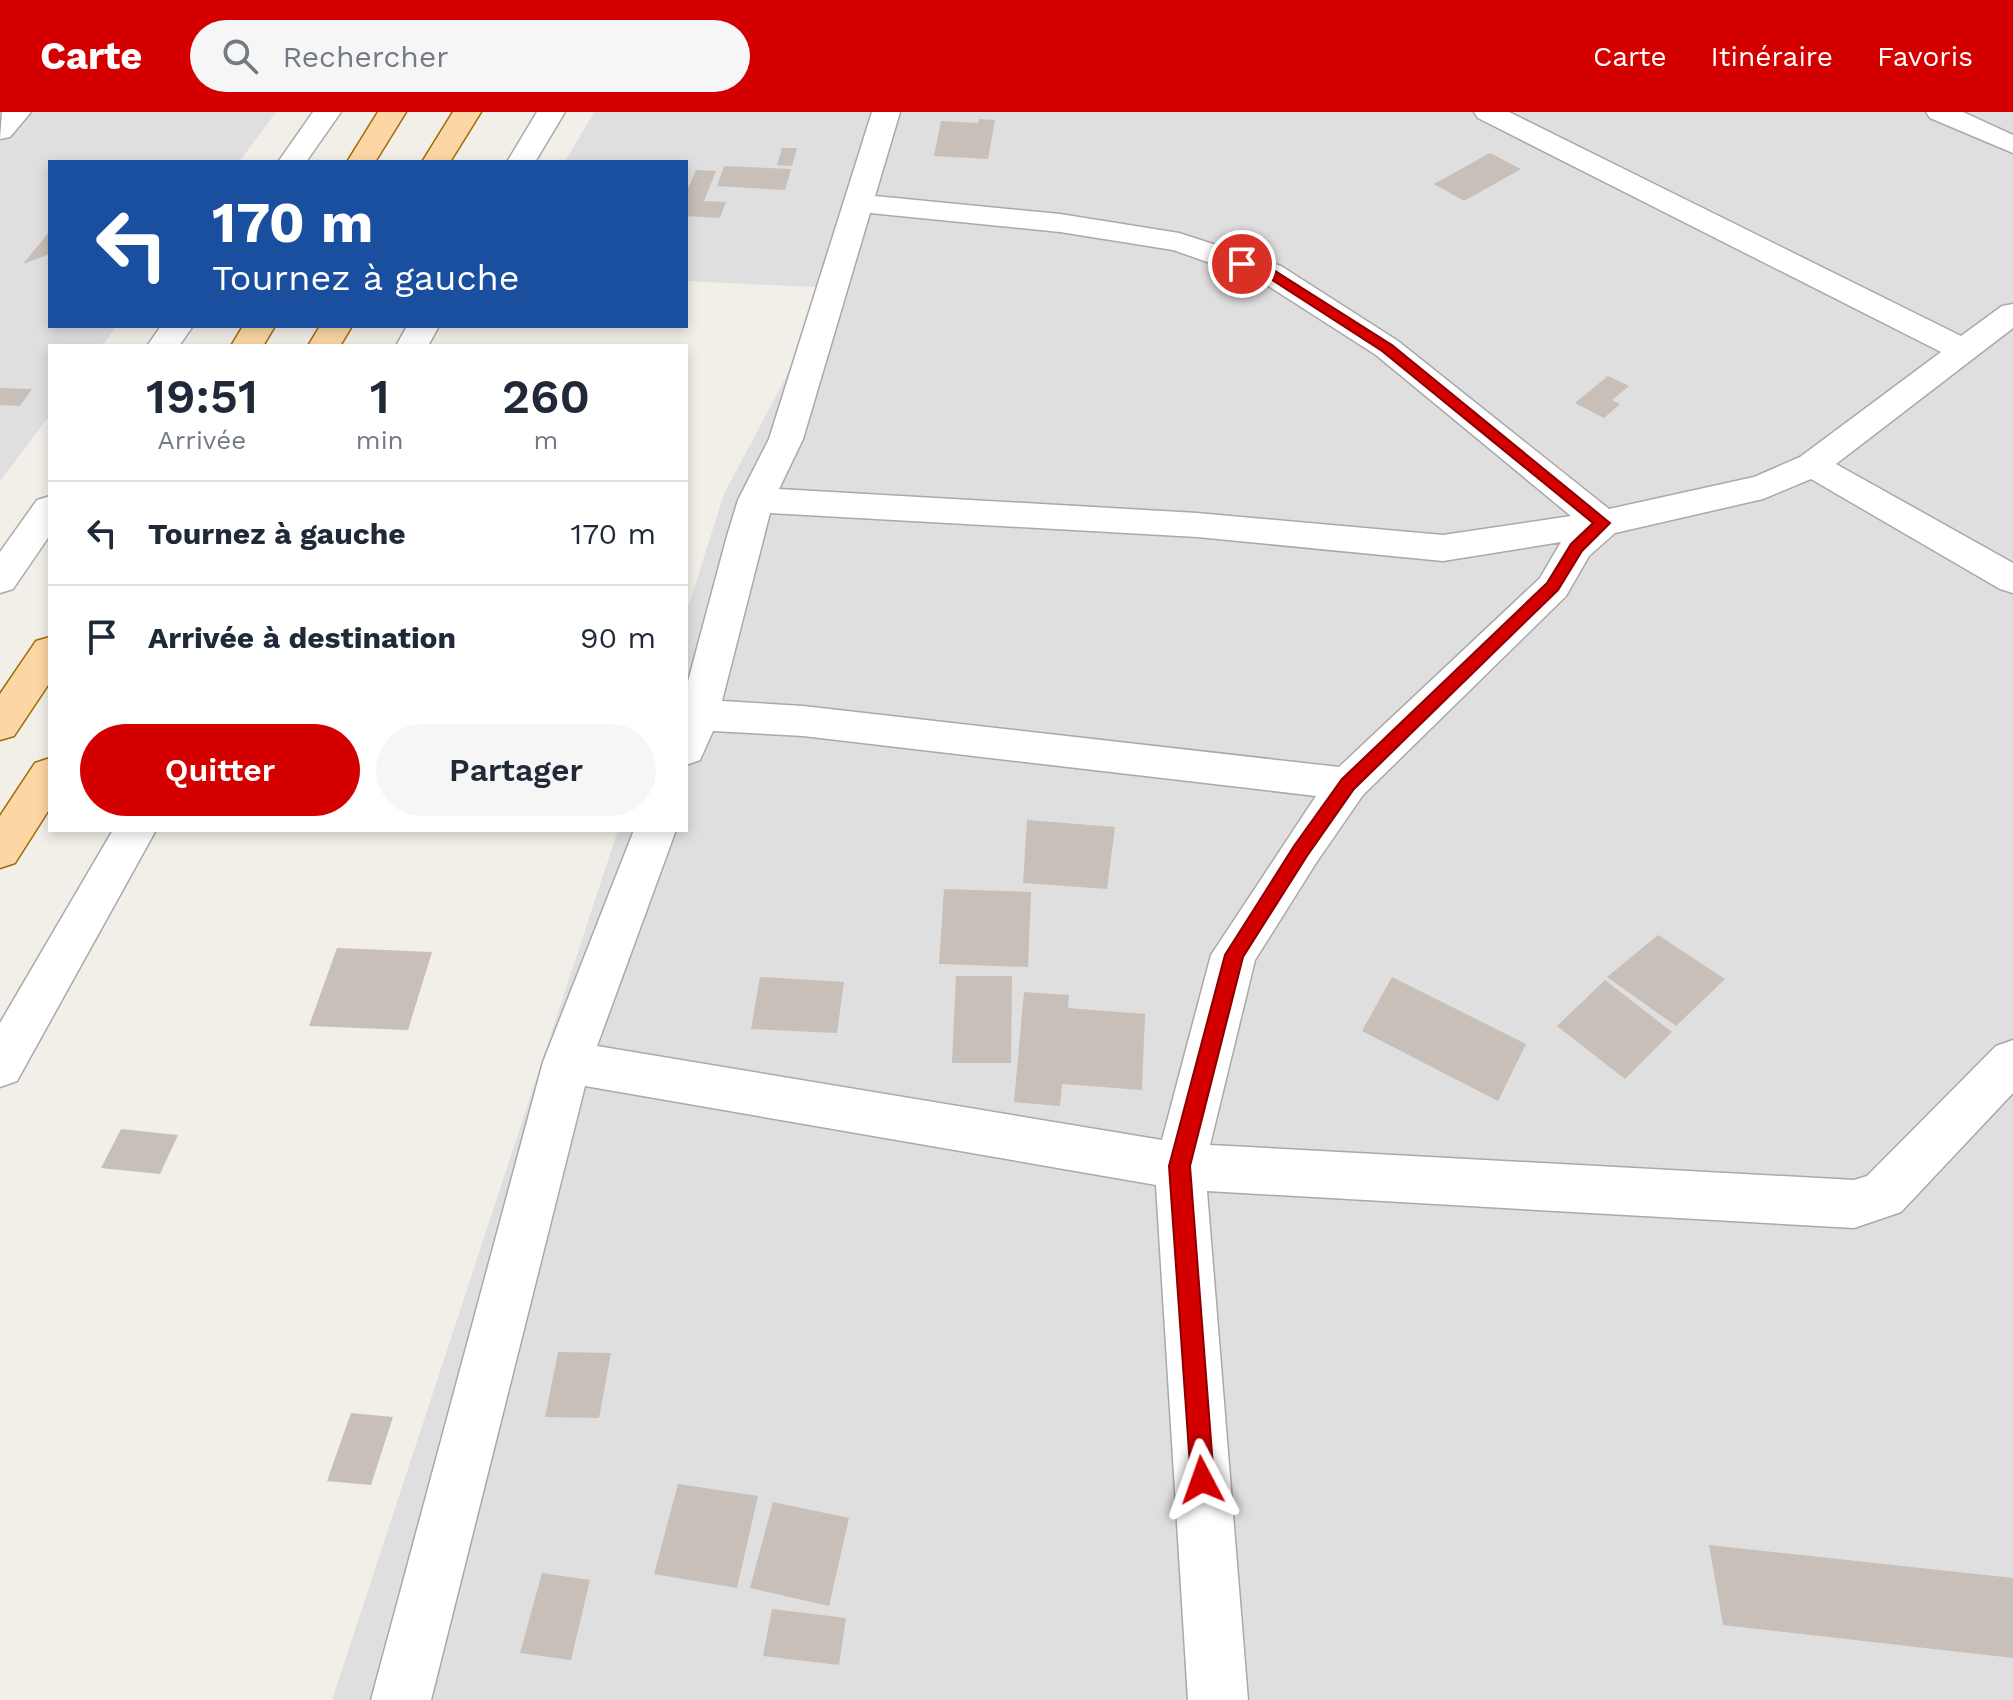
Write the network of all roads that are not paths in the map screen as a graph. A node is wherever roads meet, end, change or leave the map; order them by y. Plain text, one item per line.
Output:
1 (17, 112) edge
2 (327, 112) edge
3 (392, 112) edge
4 (467, 112) edge
5 (551, 112) edge
6 (886, 112) edge
7 (1488, 112) edge
8 (1940, 112) edge
9 (0, 131) edge
10 (2013, 145) edge
11 (293, 160) edge
12 (362, 160) edge
13 (437, 160) edge
14 (522, 160) edge
15 (860, 203) junction
16 (2013, 313) edge
17 (1963, 350) junction
18 (1812, 465) junction
19 (756, 500) junction
20 (48, 511) edge
21 (1603, 523) junction
22 (0, 580) edge
23 (2013, 580) edge
24 (48, 654) edge
25 (0, 725) edge
26 (692, 732) edge
27 (48, 777) edge
28 (1348, 784) junction
29 (134, 832) edge
30 (654, 832) edge
31 (0, 851) edge
32 (2013, 1061) edge
33 (567, 1062) junction
34 (0, 1066) edge
35 (1180, 1166) junction
36 (401, 1700) edge
37 (1218, 1700) edge

1 - 9 street
2 - 11 street
3 - 12 main road
4 - 13 main road
5 - 14 street
6 - 15 street
7 - 17 street
8 - 10 street
15 - 19 street
15 - 21 street
16 - 17 street
17 - 18 street
18 - 21 street
18 - 23 street
19 - 21 street
19 - 26 street
20 - 22 street
21 - 28 street
24 - 25 main road
26 - 28 street
27 - 31 main road
28 - 35 street
29 - 34 street
30 - 33 street
32 - 35 street
33 - 35 street
33 - 36 street
35 - 37 street

